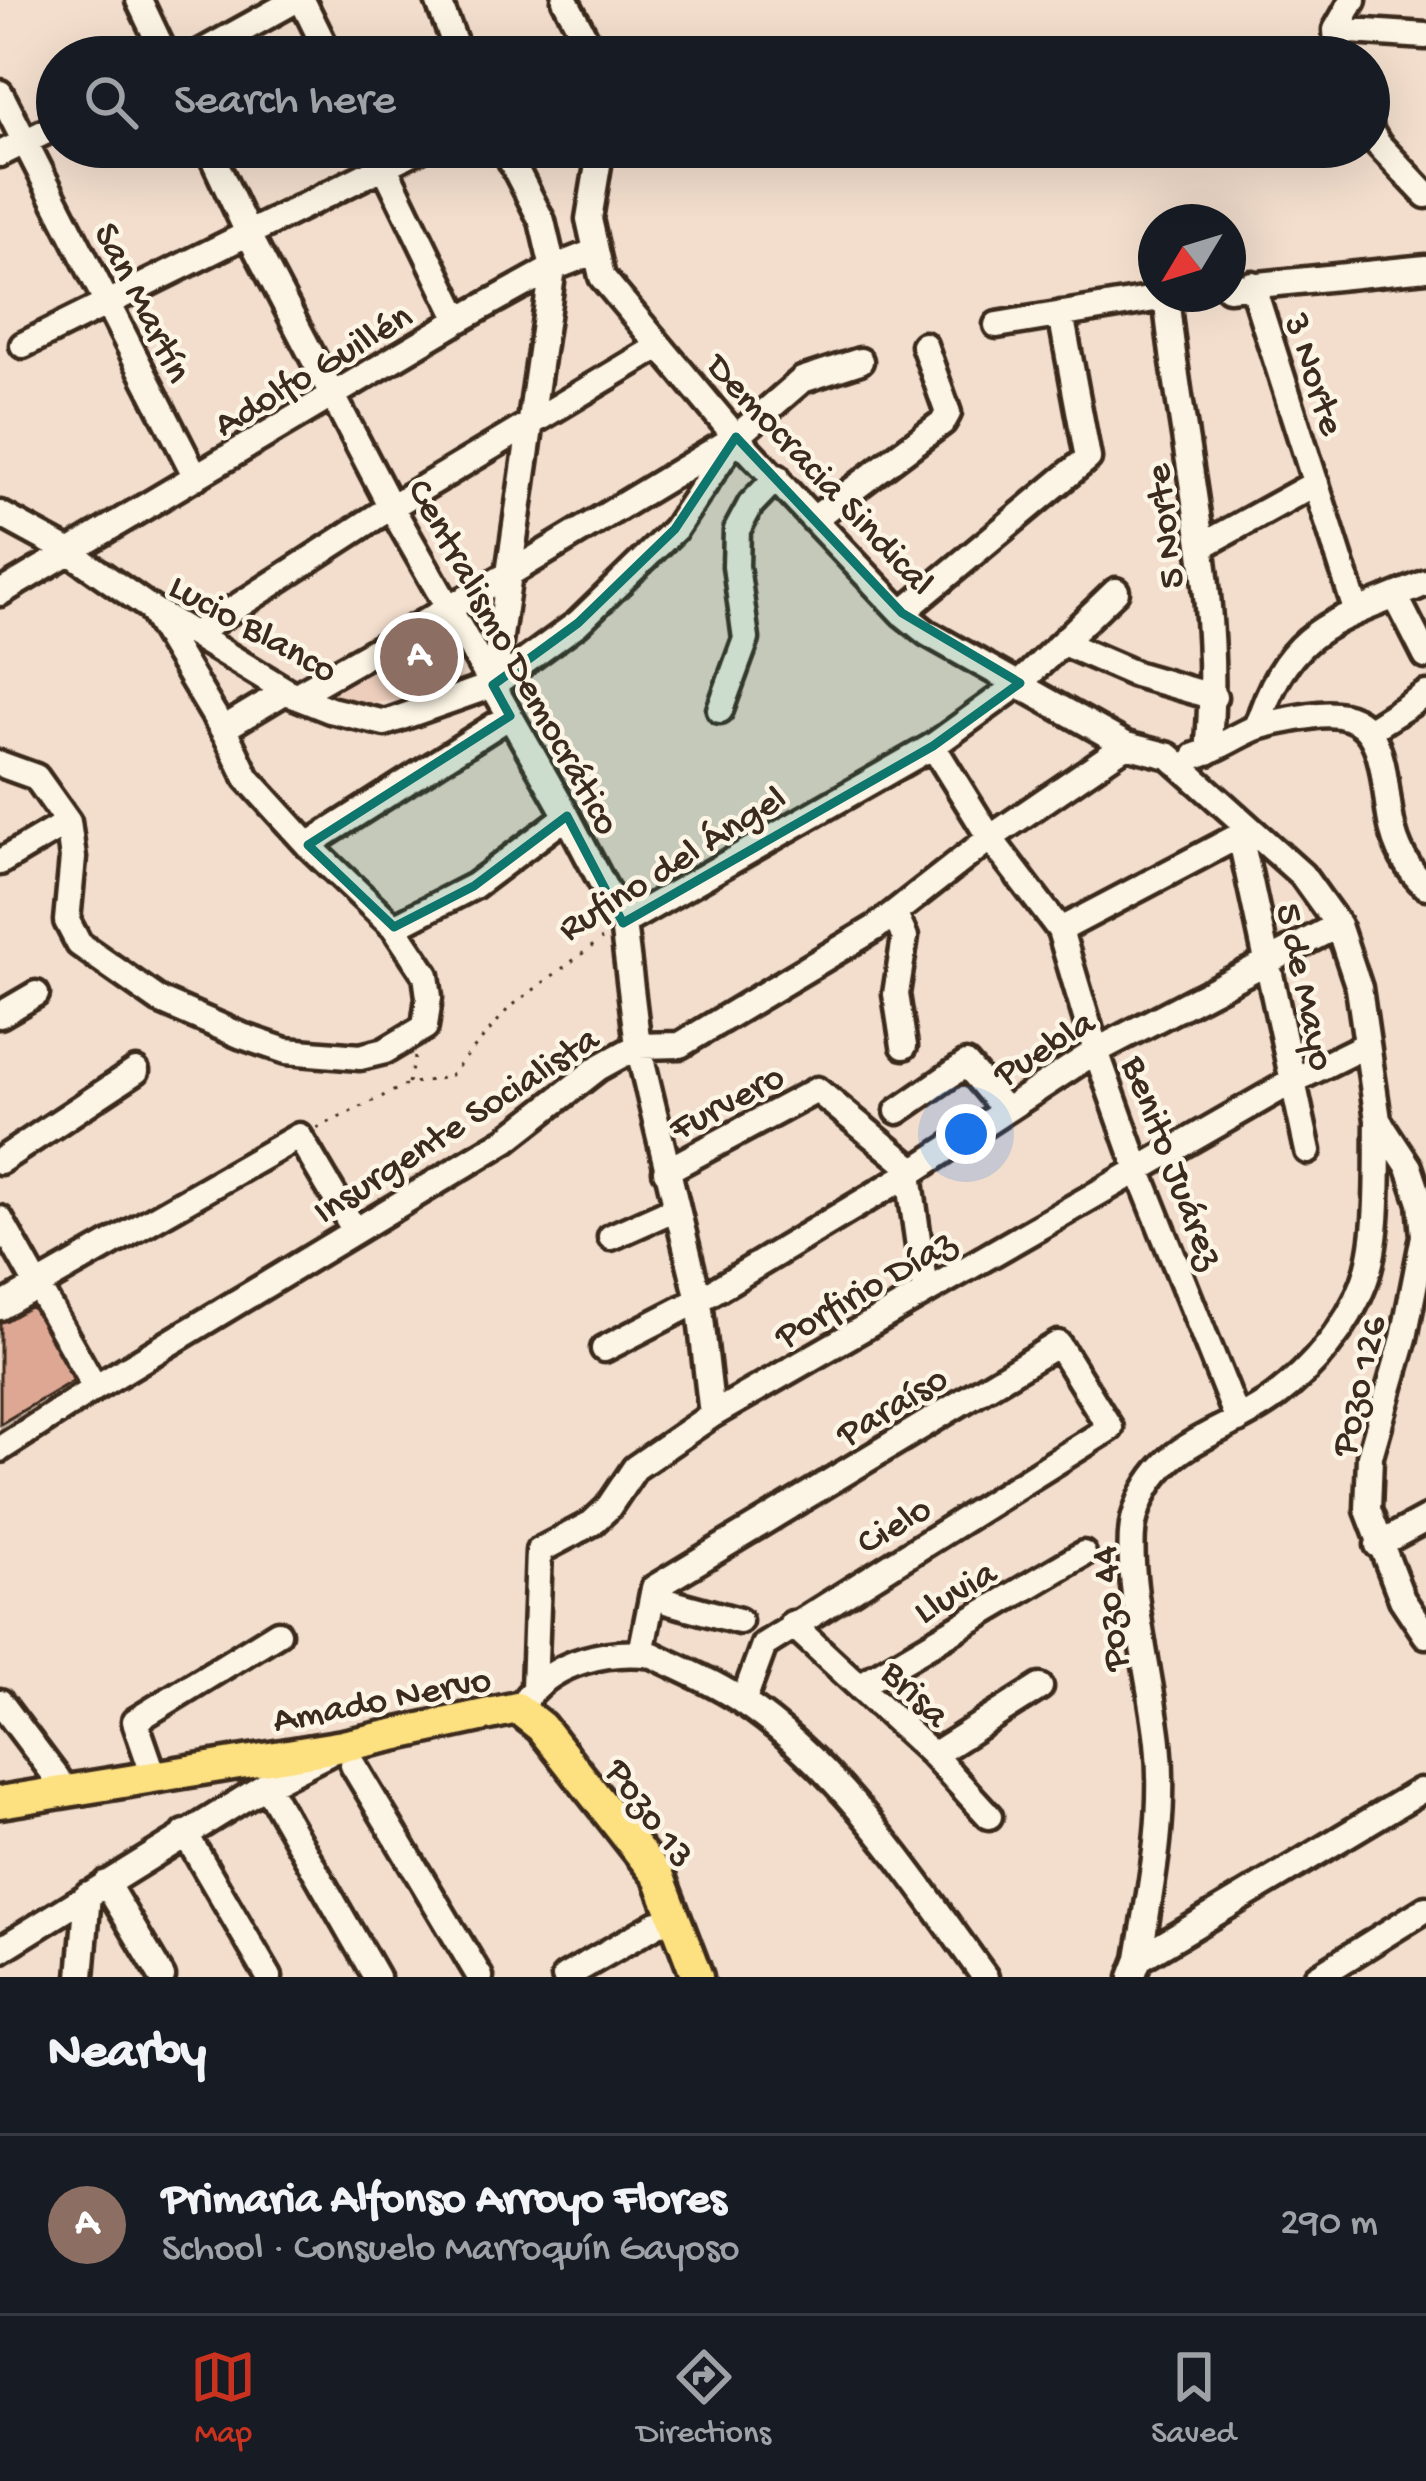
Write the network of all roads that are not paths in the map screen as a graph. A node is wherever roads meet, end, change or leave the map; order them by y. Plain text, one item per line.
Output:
1 (140, 0) edge
2 (299, 0) edge
3 (439, 0) edge
4 (565, 0) edge
5 (1353, 0) edge
6 (1336, 30) junction
7 (156, 36) edge
8 (232, 36) edge
9 (319, 36) edge
10 (452, 36) edge
11 (584, 36) edge
12 (1336, 36) edge
13 (1426, 36) edge
14 (0, 93) edge
15 (36, 136) edge
16 (25, 142) junction
17 (0, 154) edge
18 (1390, 157) edge
19 (36, 164) edge
20 (38, 168) edge
21 (218, 168) edge
22 (360, 168) edge
23 (384, 168) edge
24 (515, 168) edge
25 (598, 168) edge
26 (1426, 195) edge
27 (248, 233) junction
28 (594, 252) junction
29 (553, 268) junction
30 (1426, 268) edge
31 (1246, 285) edge
32 (1138, 301) edge
33 (1246, 302) edge
34 (107, 303) junction
35 (1174, 312) edge
36 (1060, 314) junction
37 (459, 320) junction
38 (997, 325) dead end
39 (23, 345) dead end
40 (924, 345) dead end
41 (658, 347) junction
42 (860, 361) dead end
43 (334, 396) junction
44 (530, 424) junction
45 (736, 436) junction
46 (196, 477) junction
47 (777, 477) junction
48 (1316, 483) junction
49 (391, 507) junction
50 (0, 514) edge
51 (815, 518) junction
52 (1202, 546) junction
53 (68, 551) junction
54 (509, 574) junction
55 (1426, 584) edge
56 (1116, 591) dead end
57 (0, 593) edge
58 (1396, 597) junction
59 (150, 608) junction
60 (447, 610) junction
61 (1356, 610) junction
62 (902, 613) junction
63 (195, 634) junction
64 (1063, 643) junction
65 (1426, 656) edge
66 (1020, 683) junction
67 (493, 686) junction
68 (291, 694) junction
69 (1426, 694) edge
70 (1214, 697) junction
71 (720, 710) dead end
72 (510, 716) junction
73 (1257, 727) junction
74 (223, 729) junction
75 (1368, 731) junction
76 (1126, 745) junction
77 (933, 746) junction
78 (1208, 752) junction
79 (1169, 756) junction
80 (0, 764) edge
81 (567, 816) junction
82 (68, 822) junction
83 (1245, 832) junction
84 (990, 838) junction
85 (308, 845) junction
86 (0, 862) edge
87 (1426, 886) edge
88 (894, 913) junction
89 (623, 923) junction
90 (1338, 925) junction
91 (394, 927) junction
92 (1060, 930) junction
93 (1268, 960) junction
94 (36, 994) dead end
95 (0, 1015) edge
96 (1366, 1045) junction
97 (638, 1046) junction
98 (904, 1046) dead end
99 (1096, 1052) junction
100 (136, 1071) dead end
101 (1293, 1081) junction
102 (1005, 1110) junction
103 (898, 1112) dead end
104 (1378, 1120) junction
105 (1308, 1151) dead end
106 (0, 1161) edge
107 (666, 1171) junction
108 (911, 1172) junction
109 (1138, 1172) junction
110 (674, 1209) junction
111 (0, 1219) edge
112 (356, 1231) junction
113 (611, 1237) dead end
114 (38, 1285) junction
115 (925, 1290) junction
116 (699, 1300) junction
117 (0, 1307) edge
118 (1426, 1324) edge
119 (1404, 1338) junction
120 (604, 1349) dead end
121 (95, 1388) junction
122 (712, 1415) junction
123 (1238, 1420) junction
124 (1110, 1428) joint
125 (0, 1449) edge
126 (1426, 1519) edge
127 (1378, 1545) junction
128 (1083, 1554) dead end
129 (676, 1576) junction
130 (669, 1602) junction
131 (739, 1621) dead end
132 (792, 1624) junction
133 (278, 1633) dead end
134 (1426, 1635) edge
135 (647, 1654) junction
136 (861, 1685) junction
137 (1040, 1687) dead end
138 (526, 1698) junction
139 (0, 1702) edge
140 (743, 1702) junction
141 (348, 1755) junction
142 (933, 1755) junction
143 (154, 1776) junction
144 (266, 1785) junction
145 (67, 1791) junction
146 (1420, 1791) dead end
147 (0, 1802) edge
148 (989, 1816) dead end
149 (185, 1833) junction
150 (88, 1894) junction
151 (1426, 1909) edge
152 (657, 1924) dead end
153 (0, 1950) edge
154 (1135, 1968) edge
155 (65, 1977) edge
156 (81, 1977) edge
157 (162, 1977) edge
158 (269, 1977) edge
159 (376, 1977) edge
160 (480, 1977) edge
161 (565, 1977) edge
162 (698, 1977) edge
163 (986, 1977) edge
164 (1317, 1977) edge

1 - 7 street
2 - 8 street
2 - 9 street
3 - 10 street
4 - 11 street
5 - 6 street
6 - 12 street
6 - 13 street
14 - 16 street, San Martín
15 - 16 street
16 - 17 street
16 - 19 street, San Martín
18 - 26 street
20 - 34 street, San Martín
21 - 27 street, Centralismo Democrático
22 - 27 street
23 - 37 street
24 - 29 street
25 - 28 street, Democracia Sindical
27 - 34 street
27 - 43 street, Centralismo Democrático
28 - 29 street, Adolfo Guillén
28 - 41 street, Democracia Sindical
29 - 37 street, Adolfo Guillén
29 - 44 street
30 - 31 street
32 - 36 street
33 - 48 street, 3 Norte
34 - 39 street
34 - 46 street, San Martín
35 - 52 street, 5 Norte
36 - 38 street
36 - 62 street
37 - 43 street, Adolfo Guillén
40 - 51 street
41 - 44 street
41 - 45 street, Democracia Sindical
42 - 45 street
43 - 46 street, Adolfo Guillén
43 - 49 street, Centralismo Democrático
44 - 49 street
44 - 54 street
45 - 47 street, Democracia Sindical
45 - 54 street
45 - 67 street, Lucio Blanco
46 - 53 street, Adolfo Guillén
47 - 51 street, Democracia Sindical
47 - 71 street
48 - 52 street, 3 Norte
48 - 61 street, 3 Norte
49 - 60 street, Centralismo Democrático
49 - 63 street
50 - 53 street, Lucio Blanco
51 - 62 street, Democracia Sindical
52 - 70 street, 5 Norte
53 - 57 street, Adolfo Guillén
53 - 59 street, Lucio Blanco
54 - 60 street
54 - 67 street
55 - 58 street
56 - 64 street, Rufino del Ángel
58 - 61 street
58 - 65 street
59 - 63 street, Lucio Blanco
59 - 74 street
60 - 67 street, Centralismo Democrático
60 - 68 street
61 - 73 street
62 - 66 street, Democracia Sindical
63 - 68 street, Lucio Blanco
64 - 66 street, Rufino del Ángel
64 - 70 street
66 - 76 street, Democracia Sindical
66 - 77 street, Rufino del Ángel
67 - 68 street, Lucio Blanco
67 - 72 street, Centralismo Democrático
68 - 74 street
69 - 75 street
70 - 78 street, 5 Norte
72 - 81 street, Centralismo Democrático
72 - 85 street
73 - 75 street
73 - 78 street
74 - 85 street
75 - 87 street
76 - 79 street, Democracia Sindical
76 - 84 street, Insurgente Socialista
77 - 84 street, Benito Juárez
77 - 89 street, Rufino del Ángel
78 - 79 street
79 - 83 street, Democracia Sindical
80 - 82 street
81 - 89 street, Centralismo Democrático
81 - 91 street
82 - 86 street
82 - 91 street
83 - 90 street, Pozo 126
83 - 92 street
83 - 93 street, 5 de Mayo
84 - 88 street, Insurgente Socialista
84 - 92 street, Benito Juárez
85 - 91 street
88 - 97 street, Insurgente Socialista
88 - 98 street
89 - 97 street, Centralismo Democrático
90 - 93 street, Puebla
90 - 96 street, Pozo 126
92 - 99 street, Benito Juárez
93 - 99 street, Puebla
93 - 101 street, 5 de Mayo
94 - 95 street
96 - 101 street, Porfirio Díaz
96 - 104 street, Pozo 126
97 - 107 street, Centralismo Democrático
97 - 112 street, Insurgente Socialista
99 - 102 street, Puebla
99 - 109 street, Benito Juárez
100 - 106 street
101 - 105 street, 5 de Mayo
101 - 109 street, Porfirio Díaz
102 - 103 street
102 - 108 street, Puebla
104 - 119 street, Pozo 126
104 - 123 street, Pozo 44
107 - 108 street, Furvero
107 - 110 street, Centralismo Democrático
108 - 115 street
108 - 116 street, Puebla
109 - 115 street, Porfirio Díaz
109 - 123 street, Benito Juárez
110 - 113 street
110 - 116 street, Centralismo Democrático
111 - 114 street
112 - 114 street
112 - 121 street, Insurgente Socialista
114 - 117 street
114 - 121 street
115 - 122 street, Porfirio Díaz
116 - 120 street, Puebla
116 - 122 street, Centralismo Democrático
118 - 119 street
119 - 127 street, Pozo 126
121 - 125 street, Insurgente Socialista
122 - 138 street, Porfirio Díaz
123 - 154 street, Pozo 44
124 - 129 street, Paraíso
124 - 132 street, Cielo
126 - 127 street
127 - 134 street, Pozo 126
128 - 136 street, Lluvia
129 - 130 street
129 - 135 street, Paraíso
130 - 131 street
130 - 135 street
132 - 136 street, Brisa
132 - 140 street, Cielo
133 - 143 street
135 - 138 street, Amado Nervo
135 - 140 street
136 - 142 street, Brisa
137 - 142 street
138 - 141 main road, Amado Nervo
138 - 162 main road, Pozo 13
139 - 145 street
140 - 163 street
141 - 143 main road, Amado Nervo
141 - 144 street
141 - 160 street
142 - 148 street, Brisa
143 - 145 main road, Amado Nervo
144 - 149 street
144 - 159 street
145 - 147 main road, Amado Nervo
146 - 154 street
149 - 150 street
149 - 158 street
150 - 153 street
150 - 155 street
150 - 156 street
150 - 157 street
151 - 164 street
152 - 161 street

